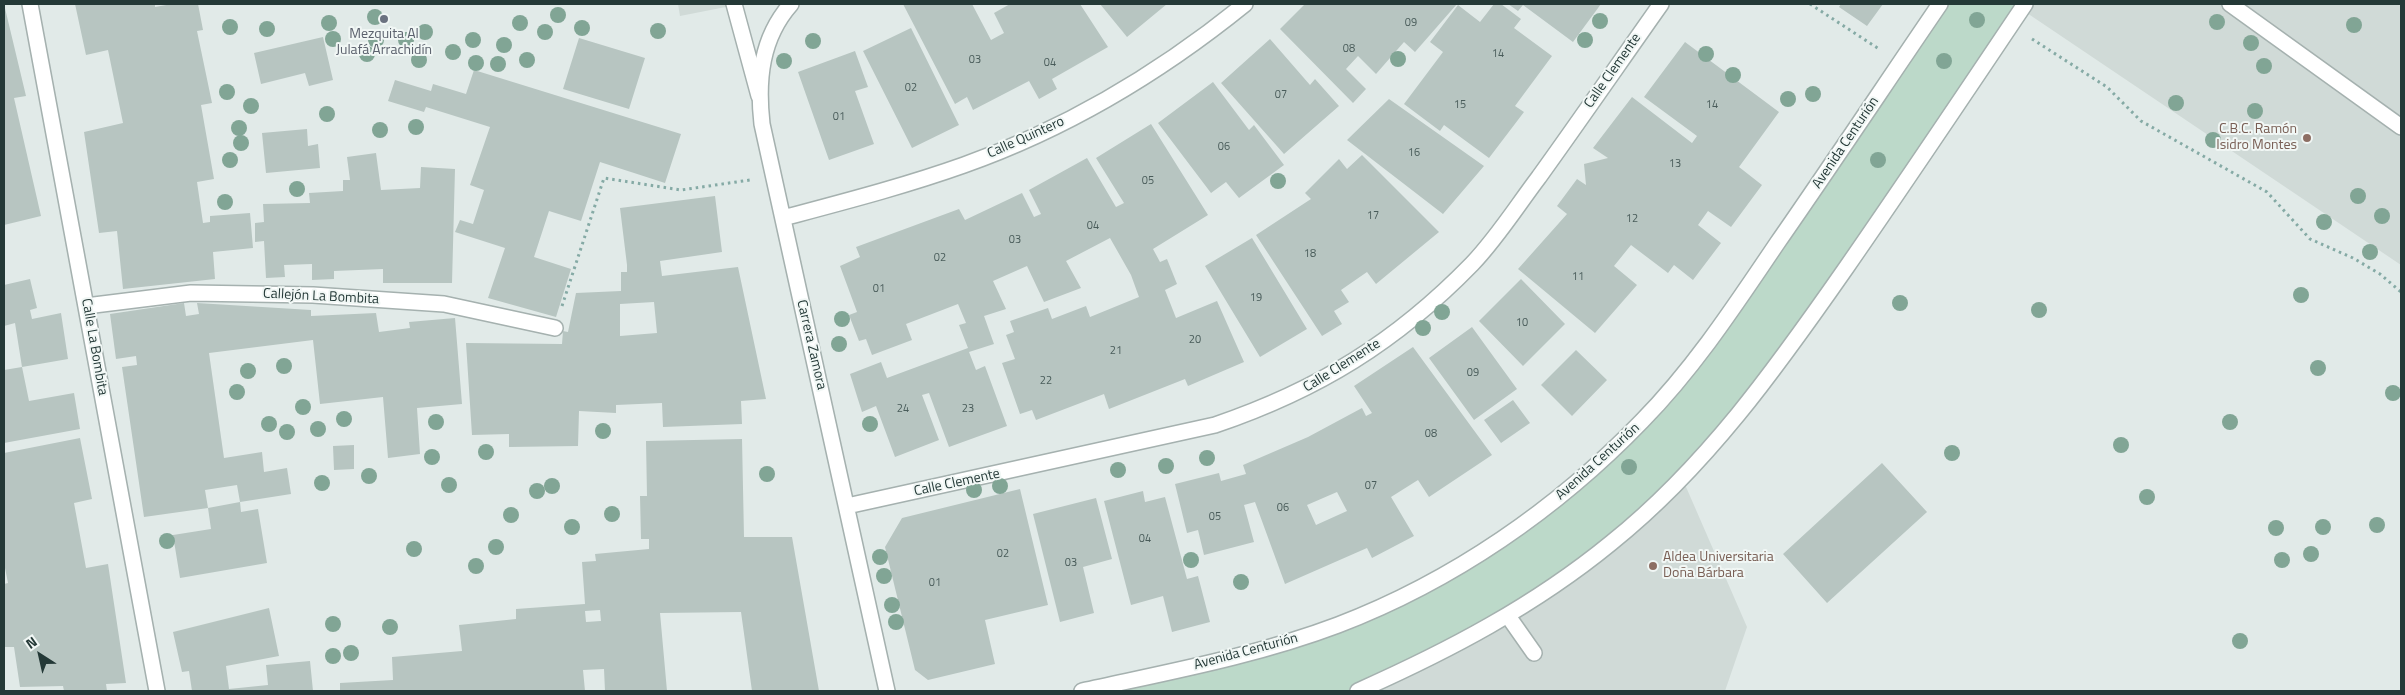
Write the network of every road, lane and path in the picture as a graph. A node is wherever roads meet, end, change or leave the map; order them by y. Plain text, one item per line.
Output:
1 (30, 4) edge
2 (734, 4) edge
3 (791, 4) edge
4 (1245, 4) edge
5 (1660, 4) edge
6 (1810, 4) edge
7 (1940, 4) edge
8 (2025, 4) edge
9 (2230, 4) edge
10 (2011, 25) junction
11 (1900, 63) junction
12 (758, 96) junction
13 (2401, 127) edge
14 (774, 177) junction
15 (782, 218) junction
16 (2401, 292) edge
17 (86, 306) junction
18 (555, 328) joint
19 (847, 506) junction
20 (1508, 616) junction
21 (1534, 653) dead end
22 (1111, 688) edge
23 (157, 691) edge
24 (887, 691) edge
25 (1082, 691) edge
26 (1358, 691) edge

1 - 17 street, Calle La Bombita
2 - 12 street
3 - 12 street, Carrera Zamora
4 - 15 street, Calle Quintero
5 - 19 street, Calle Clemente
6 - 11 path
7 - 11 street, Avenida Centurión
8 - 10 street
9 - 13 street
10 - 16 path
10 - 20 street
11 - 22 street, Avenida Centurión
12 - 14 street, Carrera Zamora
14 - 15 street, Carrera Zamora
14 - 18 path
15 - 19 street, Carrera Zamora
17 - 18 street, Callejón La Bombita
17 - 23 street, Calle La Bombita
19 - 24 street, Carrera Zamora
20 - 21 street
20 - 26 street
22 - 25 street, Avenida Centurión

